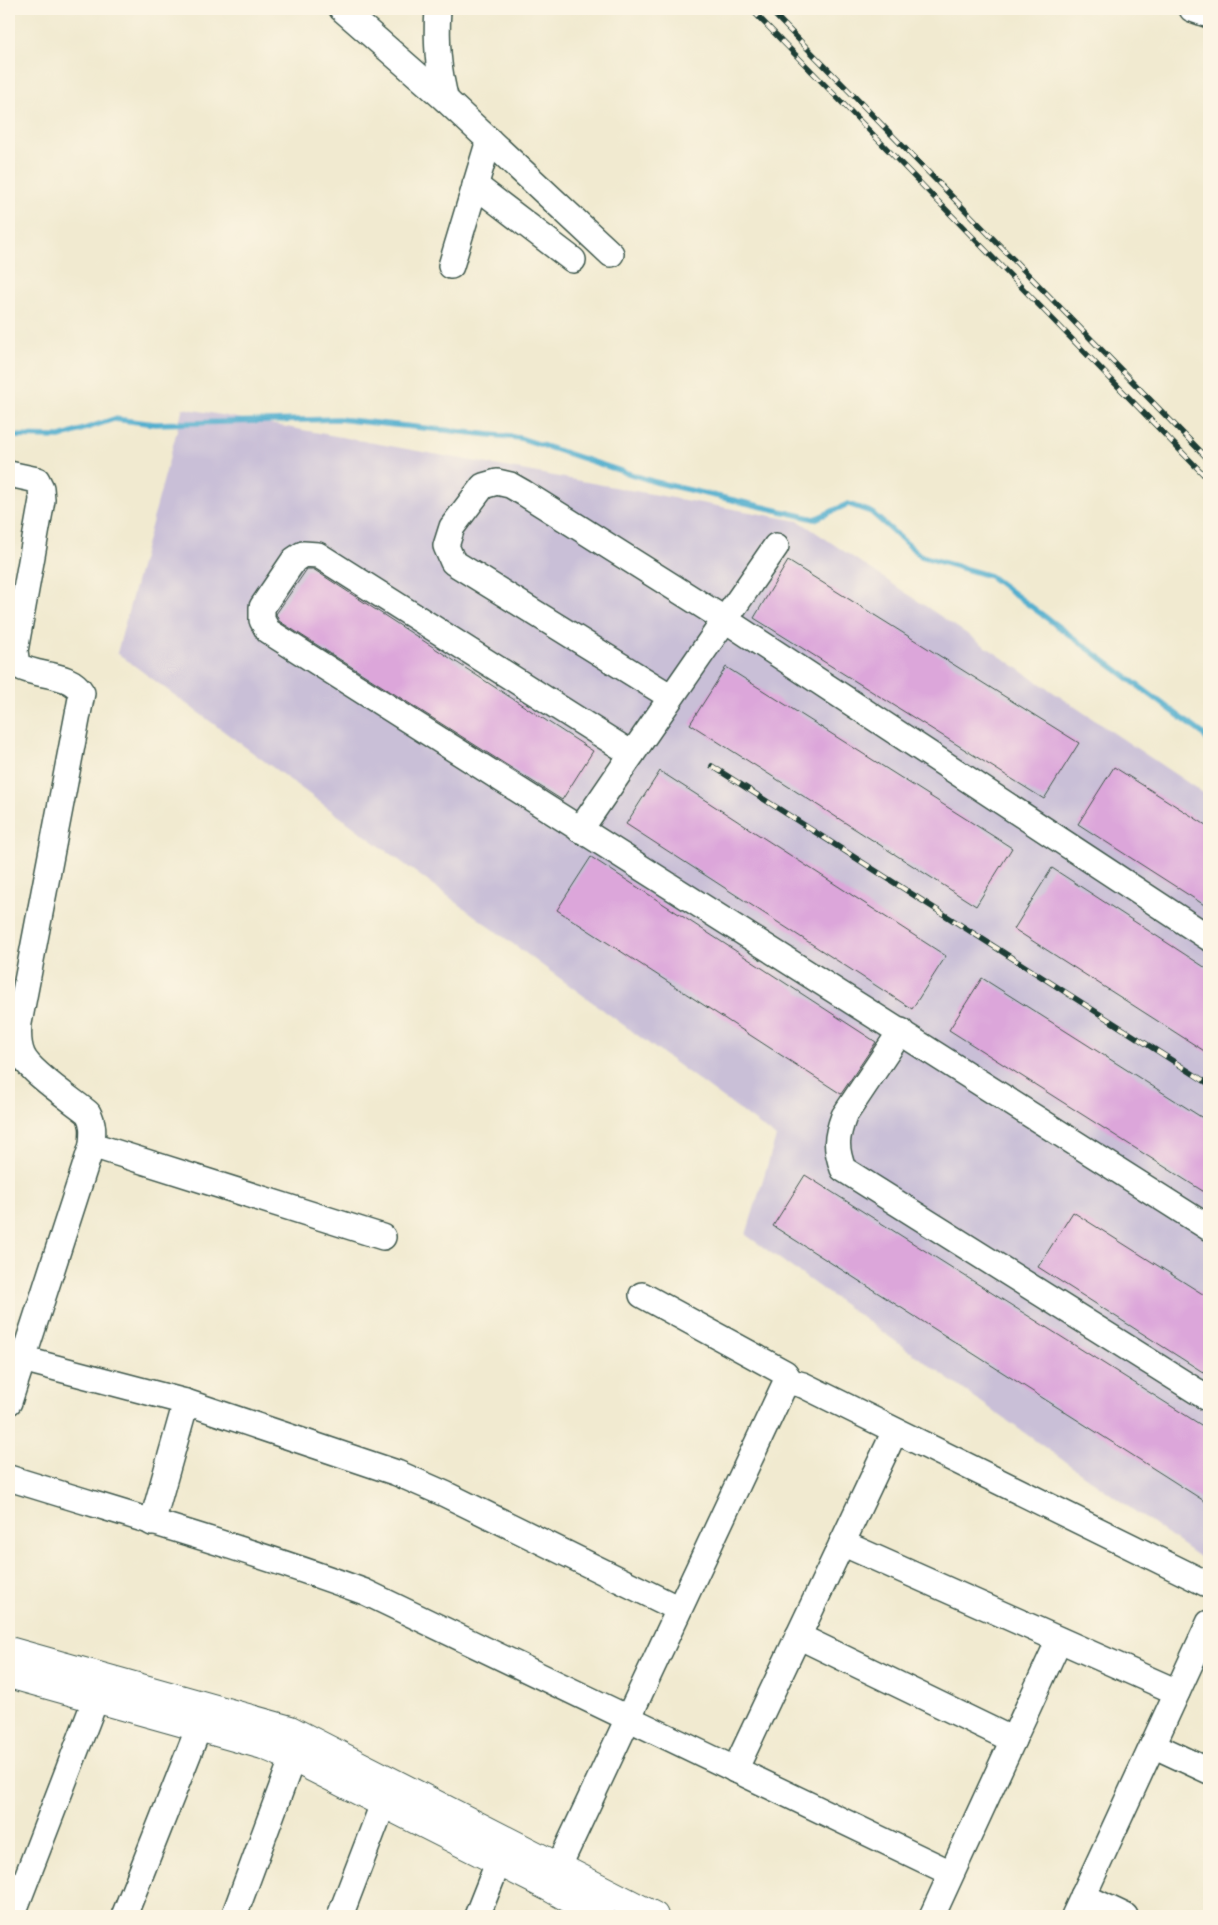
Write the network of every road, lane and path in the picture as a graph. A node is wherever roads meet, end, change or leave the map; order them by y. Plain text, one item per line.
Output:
1 (342, 9) edge
2 (438, 9) edge
3 (446, 100) junction
4 (489, 140) junction
5 (475, 185) junction
6 (611, 254) dead end
7 (573, 260) dead end
8 (451, 266) dead end
9 (9, 474) edge
10 (776, 546) dead end
11 (16, 601) edge
12 (724, 620) junction
13 (671, 697) junction
14 (632, 754) junction
15 (580, 830) junction
16 (1209, 938) edge
17 (901, 1031) junction
18 (92, 1145) junction
19 (1209, 1228) edge
20 (383, 1237) dead end
21 (642, 1295) dead end
22 (22, 1359) junction
23 (791, 1382) junction
24 (1209, 1399) edge
25 (9, 1402) edge
26 (186, 1402) junction
27 (895, 1431) junction
28 (9, 1478) edge
29 (152, 1523) junction
30 (842, 1543) junction
31 (1209, 1585) edge
32 (679, 1609) junction
33 (1209, 1623) edge
34 (798, 1636) junction
35 (1059, 1640) junction
36 (9, 1651) edge
37 (9, 1674) edge
38 (1177, 1692) junction
39 (96, 1698) junction
40 (628, 1719) junction
41 (199, 1728) junction
42 (1013, 1740) junction
43 (1153, 1745) junction
44 (296, 1746) junction
45 (735, 1770) junction
46 (1209, 1771) edge
47 (383, 1804) junction
48 (498, 1863) junction
49 (951, 1873) junction
50 (553, 1877) junction
51 (1078, 1906) edge
52 (12, 1916) edge
53 (124, 1916) edge
54 (234, 1916) edge
55 (340, 1916) edge
56 (477, 1916) edge
57 (601, 1916) edge
58 (654, 1916) edge
59 (932, 1916) edge
60 (1125, 1916) edge

1 - 3 street
2 - 3 street
3 - 4 street
4 - 5 street
4 - 6 street
5 - 7 street
5 - 8 street
9 - 11 street
10 - 12 street
11 - 18 street
12 - 13 street
12 - 13 street
12 - 16 street
13 - 14 street
14 - 15 street
14 - 15 street
15 - 17 street
17 - 19 street
17 - 24 street
18 - 20 street
18 - 22 street
21 - 23 street
22 - 25 street
22 - 26 street
23 - 27 street
23 - 32 street
26 - 29 street
26 - 32 street
27 - 30 street
27 - 31 street
28 - 29 street
29 - 40 street
30 - 34 street
30 - 35 street
32 - 40 street
33 - 38 street
34 - 42 street
34 - 45 street
35 - 38 street
35 - 42 street
36 - 44 main road
37 - 39 main road
38 - 43 street
39 - 41 main road
39 - 52 street
40 - 45 street
40 - 50 street
41 - 44 main road
41 - 53 street
42 - 49 street
43 - 46 street
43 - 51 street
44 - 47 main road
44 - 50 main road
44 - 54 street
45 - 49 street
47 - 48 main road
47 - 55 street
48 - 50 main road
48 - 56 street
49 - 59 street
50 - 57 main road
50 - 58 main road
51 - 60 street

